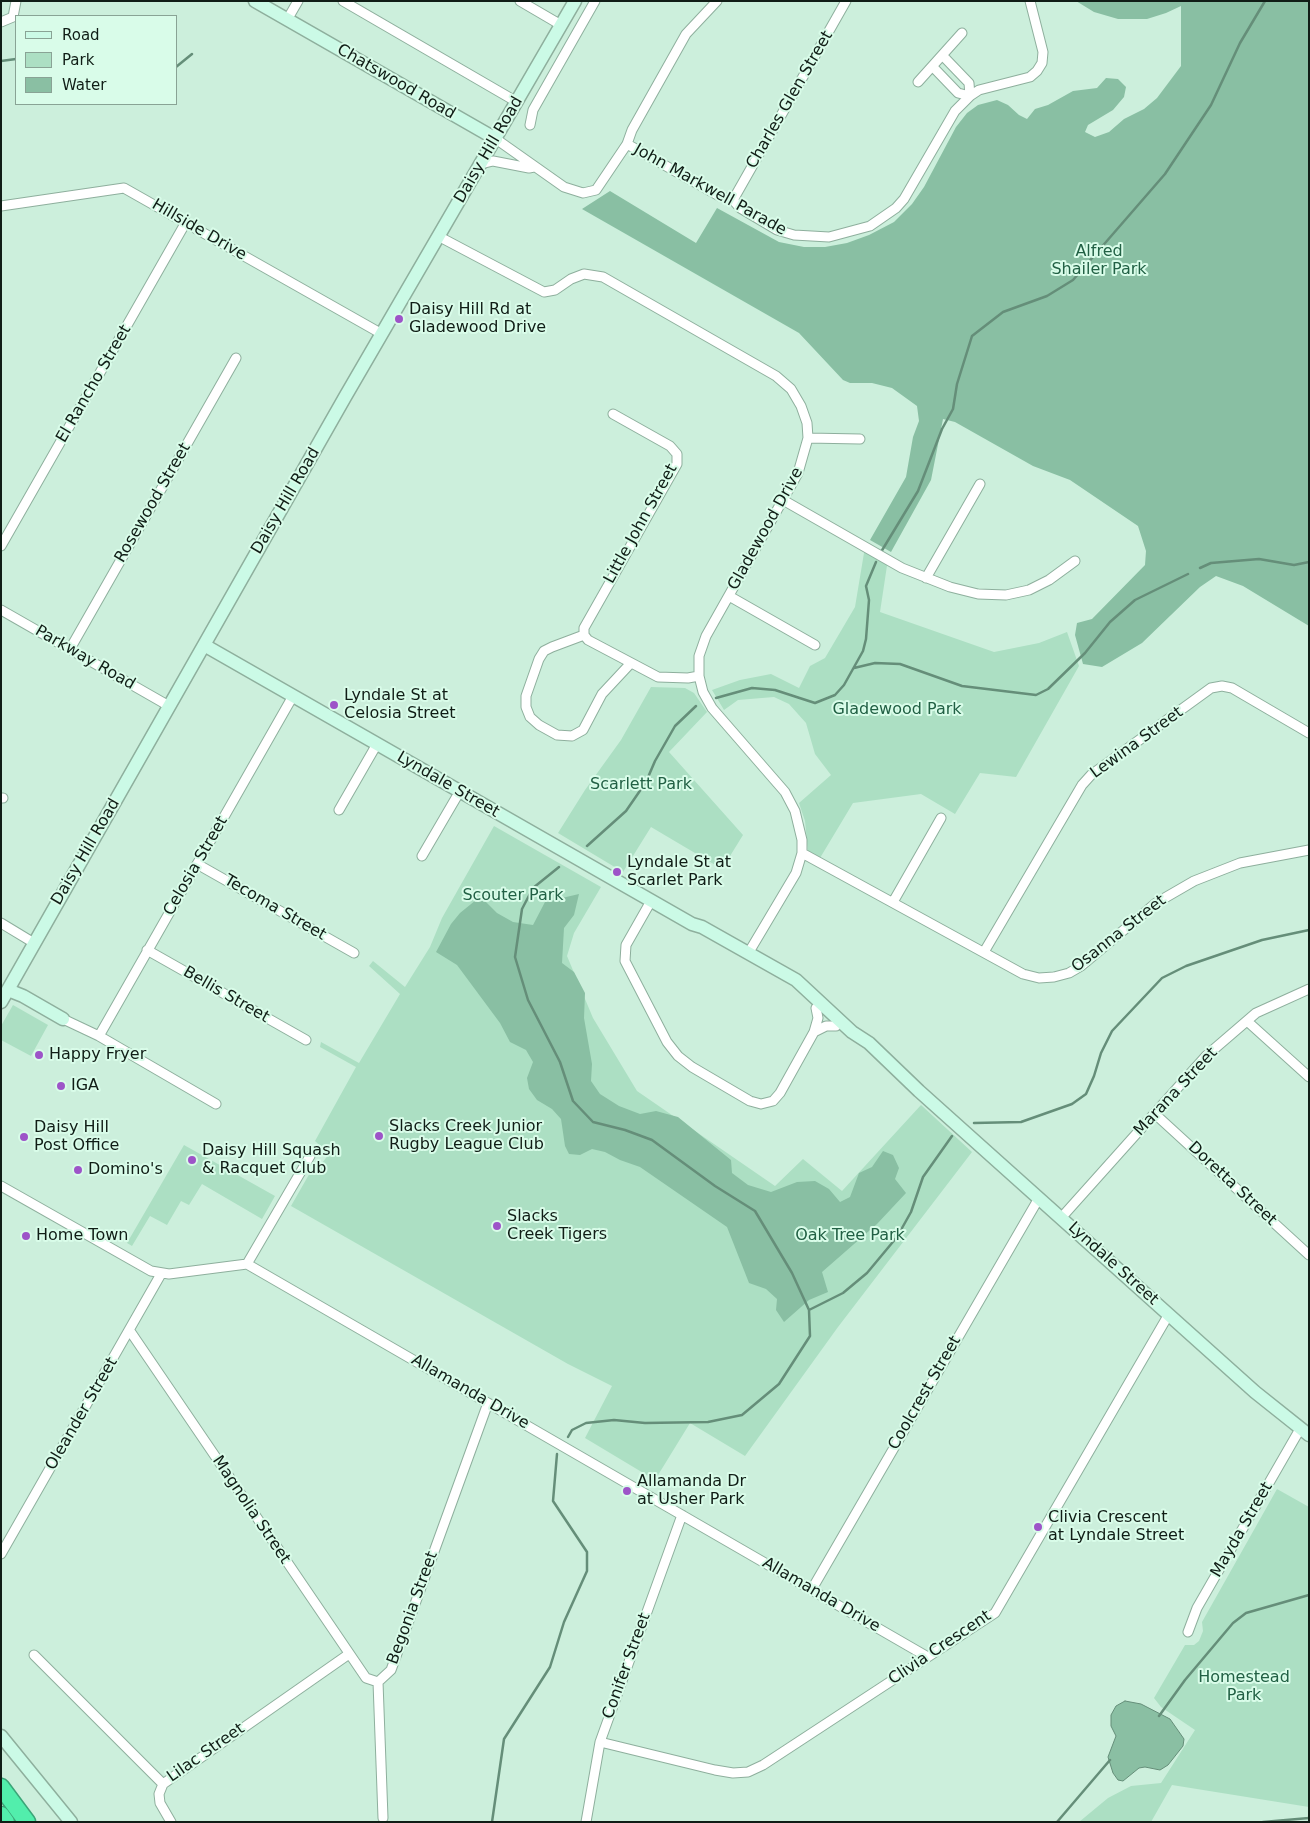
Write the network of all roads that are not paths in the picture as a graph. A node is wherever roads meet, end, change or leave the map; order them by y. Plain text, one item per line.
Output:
1 (16, 1) edge
2 (255, 1) edge
3 (298, 1) edge
4 (343, 1) edge
5 (520, 1) edge
6 (575, 1) edge
7 (595, 1) edge
8 (717, 1) edge
9 (846, 1) edge
10 (1030, 1) edge
11 (15, 15) edge
12 (15, 18) edge
13 (287, 20) junction
14 (1, 22) edge
15 (561, 25) junction
16 (962, 33) dead end
17 (943, 56) junction
18 (933, 67) junction
19 (918, 82) dead end
20 (970, 96) junction
21 (517, 102) junction
22 (530, 125) dead end
23 (496, 139) junction
24 (627, 144) junction
25 (481, 164) junction
26 (534, 167) junction
27 (733, 200) junction
28 (1, 206) edge
29 (186, 222) junction
30 (438, 236) junction
31 (382, 334) junction
32 (236, 358) dead end
33 (613, 414) dead end
34 (808, 438) junction
35 (860, 439) dead end
36 (980, 484) dead end
37 (783, 500) junction
38 (1, 546) edge
39 (1075, 560) dead end
40 (926, 578) junction
41 (728, 596) junction
42 (1, 610) edge
43 (584, 635) junction
44 (204, 645) junction
45 (815, 645) dead end
46 (70, 649) junction
47 (630, 664) junction
48 (699, 676) junction
49 (293, 696) junction
50 (169, 706) junction
51 (1309, 733) edge
52 (377, 744) junction
53 (460, 791) junction
54 (339, 810) dead end
55 (941, 818) dead end
56 (1309, 850) edge
57 (802, 853) junction
58 (422, 856) dead end
59 (197, 864) junction
60 (651, 901) junction
61 (893, 902) junction
62 (1, 923) edge
63 (34, 943) junction
64 (147, 950) junction
65 (984, 952) junction
66 (354, 953) dead end
67 (747, 956) junction
68 (1309, 989) edge
69 (8, 990) junction
70 (1, 1002) edge
71 (816, 1008) junction
72 (62, 1019) joint
73 (1247, 1021) junction
74 (836, 1026) junction
75 (814, 1032) junction
76 (99, 1036) junction
77 (306, 1040) dead end
78 (1309, 1077) edge
79 (919, 1091) junction
80 (216, 1104) dead end
81 (1155, 1114) junction
82 (310, 1156) dead end
83 (1, 1186) edge
84 (1039, 1198) junction
85 (1061, 1218) junction
86 (1309, 1255) edge
87 (247, 1264) junction
88 (161, 1274) junction
89 (1168, 1314) junction
90 (130, 1330) junction
91 (488, 1403) junction
92 (1305, 1432) edge
93 (682, 1515) junction
94 (1, 1554) edge
95 (812, 1589) junction
96 (1188, 1632) dead end
97 (349, 1654) junction
98 (34, 1655) dead end
99 (926, 1656) junction
100 (378, 1682) junction
101 (1, 1736) edge
102 (600, 1742) junction
103 (163, 1784) junction
104 (1, 1787) edge
105 (1, 1815) edge
106 (384, 1818) dead end
107 (6, 1822) edge
108 (27, 1822) edge
109 (71, 1822) edge
110 (171, 1822) edge
111 (586, 1822) edge

1 - 11 street
2 - 13 street, Chatswood Road
3 - 13 street
4 - 21 street
5 - 15 street
6 - 15 street, Daisy Hill Road
7 - 22 street
8 - 24 street
9 - 27 street, Charles Glen Street
10 - 20 street, John Markwell Parade
12 - 14 street
13 - 23 street, Chatswood Road
15 - 21 street, Daisy Hill Road
16 - 17 street
17 - 18 street
17 - 20 street
18 - 19 street
18 - 20 street
20 - 27 street, John Markwell Parade
21 - 23 street, Daisy Hill Road
23 - 25 street, Daisy Hill Road
23 - 26 street, Chatswood Road
24 - 26 street, Chatswood Road
24 - 27 street, John Markwell Parade
25 - 26 street, Chatswood Road
25 - 30 street, Daisy Hill Road
28 - 29 street, Hillside Drive
29 - 31 street, Hillside Drive
29 - 38 street, El Rancho Street
30 - 31 street, Daisy Hill Road
30 - 34 street, Gladewood Drive
31 - 44 street, Daisy Hill Road
32 - 46 street, Rosewood Street
33 - 43 street, Little John Street
34 - 35 street
34 - 37 street, Gladewood Drive
36 - 40 street
37 - 40 street
37 - 41 street, Gladewood Drive
39 - 40 street
41 - 45 street
41 - 48 street, Gladewood Drive
42 - 46 street, Parkway Road
43 - 47 street
43 - 47 street
44 - 49 street, Lyndale Street
44 - 50 street, Daisy Hill Road
46 - 50 street, Parkway Road
47 - 48 street
48 - 57 street, Gladewood Drive
49 - 52 street, Lyndale Street
49 - 59 street, Celosia Street
50 - 63 street, Daisy Hill Road
51 - 65 street, Lewina Street
52 - 53 street, Lyndale Street
52 - 54 street
53 - 58 street
53 - 60 street, Lyndale Street
55 - 61 street
56 - 65 street, Osanna Street
57 - 61 street, Osanna Street
57 - 67 street, Gladewood Drive
59 - 64 street, Celosia Street
59 - 66 street, Tecoma Street
60 - 67 street, Lyndale Street
60 - 75 street
61 - 65 street, Osanna Street
62 - 63 street
63 - 69 street, Daisy Hill Road
64 - 76 street, Celosia Street
64 - 77 street, Bellis Street
67 - 71 street, Lyndale Street
67 - 79 street, Lyndale Street
68 - 73 street, Marana Street
69 - 70 street, Daisy Hill Road
69 - 72 street
71 - 74 street, Lyndale Street
71 - 75 street
72 - 76 street
73 - 78 street
73 - 81 street, Marana Street
74 - 75 street
74 - 79 street, Lyndale Street
76 - 80 street
79 - 84 street, Lyndale Street
81 - 85 street, Marana Street
81 - 86 street, Doretta Street
82 - 87 street
83 - 88 street
84 - 85 street, Lyndale Street
84 - 95 street, Coolcrest Street
85 - 89 street, Lyndale Street
87 - 88 street
87 - 91 street, Allamanda Drive
88 - 90 street, Oleander Street
89 - 92 street, Lyndale Street
89 - 99 street, Clivia Crescent
90 - 94 street, Oleander Street
90 - 97 street, Magnolia Street
91 - 93 street, Allamanda Drive
91 - 100 street, Begonia Street
92 - 96 street, Mayda Street
93 - 95 street, Allamanda Drive
93 - 102 street, Conifer Street
95 - 99 street, Allamanda Drive
97 - 100 street, Magnolia Street
97 - 103 street, Lilac Street
98 - 103 street, Lilac Street
99 - 102 street, Clivia Crescent
100 - 106 street, Begonia Street
101 - 109 street
102 - 111 street, Conifer Street
103 - 110 street
104 - 108 highway
105 - 107 highway

